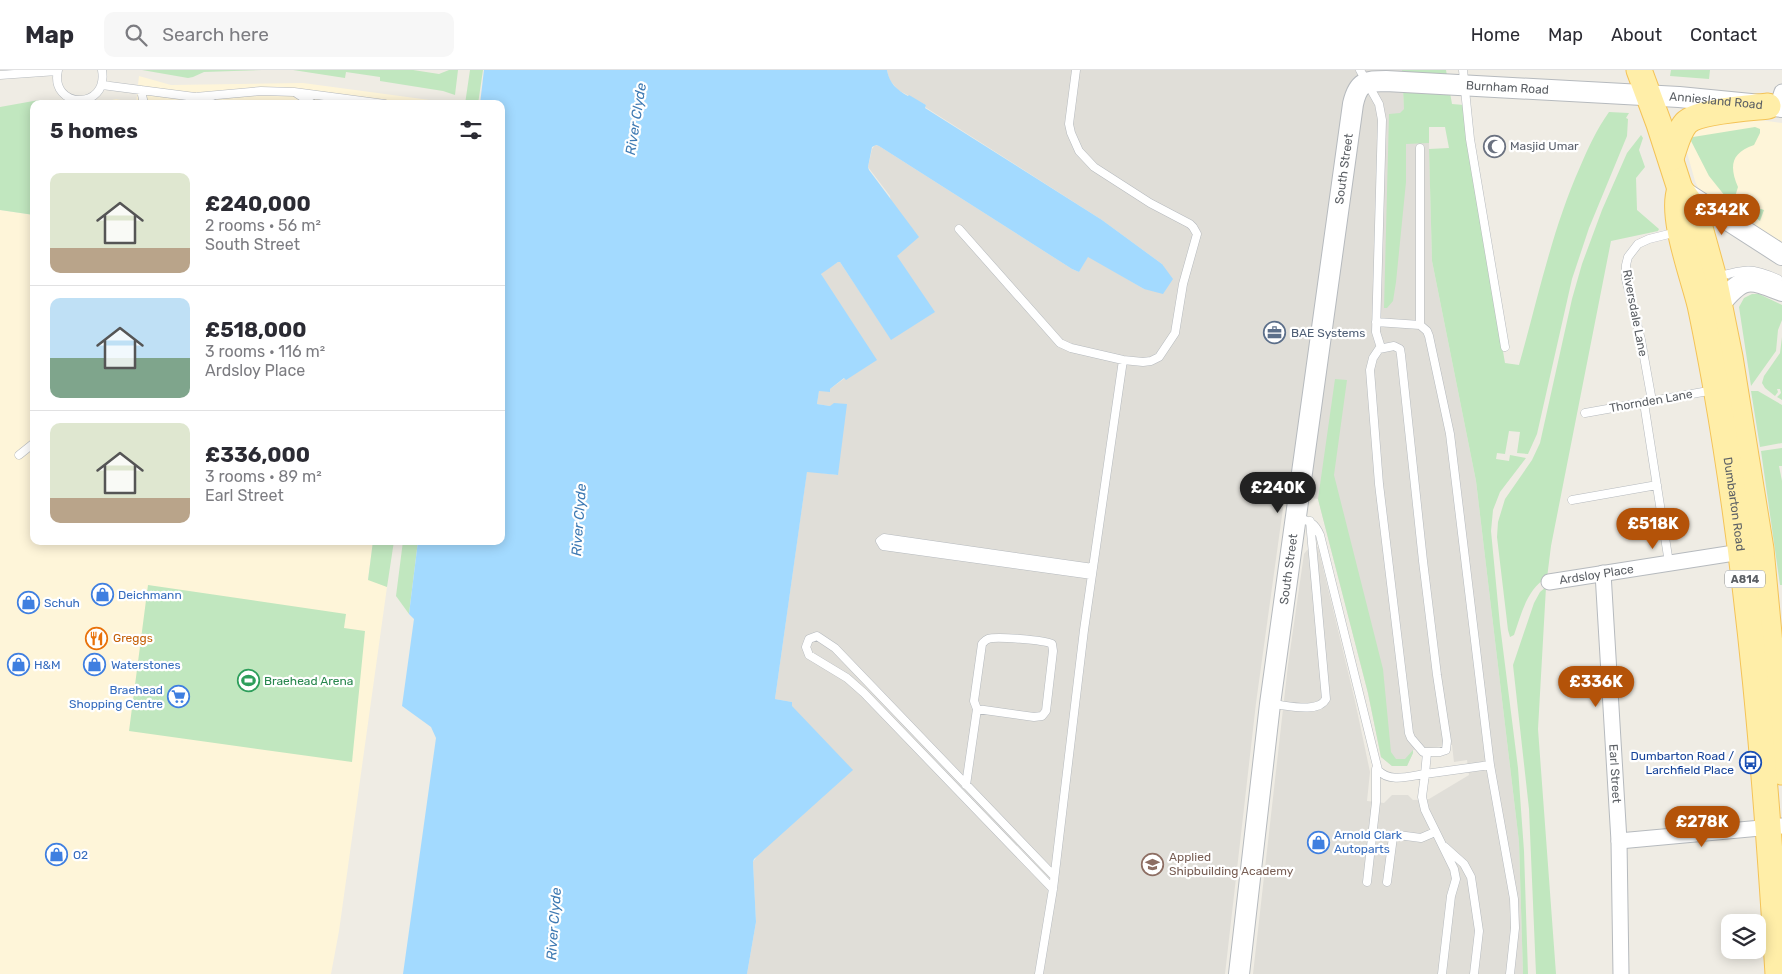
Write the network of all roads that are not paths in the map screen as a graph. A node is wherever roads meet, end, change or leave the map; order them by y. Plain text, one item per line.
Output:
1 (58, 70) edge
2 (102, 70) edge
3 (1076, 70) edge
4 (1639, 70) edge
5 (1366, 74) edge
6 (0, 76) edge
7 (1464, 78) edge
8 (102, 85) junction
9 (140, 90) junction
10 (294, 92) junction
11 (65, 95) junction
12 (1648, 95) junction
13 (195, 97) junction
14 (67, 100) edge
15 (90, 100) edge
16 (143, 100) edge
17 (203, 100) edge
18 (307, 100) edge
19 (345, 100) edge
20 (1777, 103) edge
21 (1420, 148) dead end
22 (1671, 158) junction
23 (1680, 189) junction
24 (959, 230) dead end
25 (1681, 231) junction
26 (1782, 256) edge
27 (1714, 278) junction
28 (1782, 281) edge
29 (1782, 291) edge
30 (1720, 304) junction
31 (1376, 322) junction
32 (1420, 325) junction
33 (1505, 347) dead end
34 (1381, 348) junction
35 (1124, 360) junction
36 (1716, 390) junction
37 (1648, 402) junction
38 (1585, 413) dead end
39 (30, 446) edge
40 (19, 455) dead end
41 (1657, 485) junction
42 (1572, 500) dead end
43 (1303, 520) junction
44 (1751, 551) junction
45 (1669, 563) junction
46 (1093, 571) junction
47 (1603, 573) junction
48 (1549, 582) dead end
49 (1270, 704) junction
50 (977, 709) junction
51 (1427, 753) junction
52 (1376, 765) junction
53 (1490, 765) junction
54 (1776, 773) edge
55 (1425, 774) junction
56 (966, 785) junction
57 (1775, 827) edge
58 (1436, 832) junction
59 (1619, 840) junction
60 (1442, 844) junction
61 (1054, 876) junction
62 (1367, 882) dead end
63 (1386, 882) dead end
64 (1053, 888) junction
65 (1039, 974) edge
66 (1239, 974) edge
67 (1442, 974) edge
68 (1474, 974) edge
69 (1510, 974) edge
70 (1621, 974) edge
71 (1778, 974) edge

1 - 6 lane
1 - 11 lane
2 - 8 lane
3 - 35 lane
4 - 12 main road, Dumbarton Road / A814
5 - 7 street, Burnham Road
5 - 31 lane
5 - 43 street, South Street
7 - 12 street, Burnham Road
7 - 33 lane
8 - 9 lane
8 - 15 lane
9 - 13 lane
9 - 16 lane
10 - 13 lane
10 - 18 lane
10 - 19 lane
11 - 14 lane
11 - 15 lane
12 - 20 street, Anniesland Road
12 - 22 main road, Dumbarton Road / A814
13 - 17 lane
20 - 22 main road
21 - 32 lane
22 - 23 main road, Dumbarton Road / A814
23 - 25 main road, Dumbarton Road / A814
23 - 26 street
23 - 27 main road, Dumbarton Road
24 - 35 lane
25 - 36 main road, Dumbarton Road / A814
25 - 37 lane, Riversdale Lane
27 - 28 lane
27 - 30 main road, Dumbarton Road
29 - 30 street
30 - 44 main road, Dumbarton Road
31 - 32 lane
31 - 34 lane
32 - 53 lane
34 - 51 lane
34 - 51 lane
35 - 46 lane
36 - 37 lane, Thornden Lane
36 - 44 main road, Dumbarton Road / A814
37 - 38 lane, Thornden Lane
37 - 41 lane, Riversdale Lane
39 - 40 lane
41 - 42 lane
41 - 45 lane, Riversdale Lane
43 - 49 street, South Street
43 - 49 lane
43 - 52 lane
44 - 45 street, Ardsloy Place
44 - 54 main road, Dumbarton Road / A814
45 - 47 street, Ardsloy Place
46 - 46 lane
46 - 61 lane
47 - 48 street, Ardsloy Place
47 - 59 street, Earl Street
49 - 66 street, South Street
50 - 50 lane
50 - 56 lane
51 - 55 lane
52 - 55 lane
52 - 62 lane
53 - 55 lane
53 - 69 lane
54 - 57 main road, Dumbarton Road / A814
55 - 58 lane
56 - 61 lane
56 - 64 lane
57 - 59 street
57 - 71 main road, Dumbarton Road / A814
58 - 60 lane
58 - 63 lane
59 - 70 street, Earl Street
60 - 67 lane
60 - 68 lane
61 - 64 lane
64 - 65 lane

